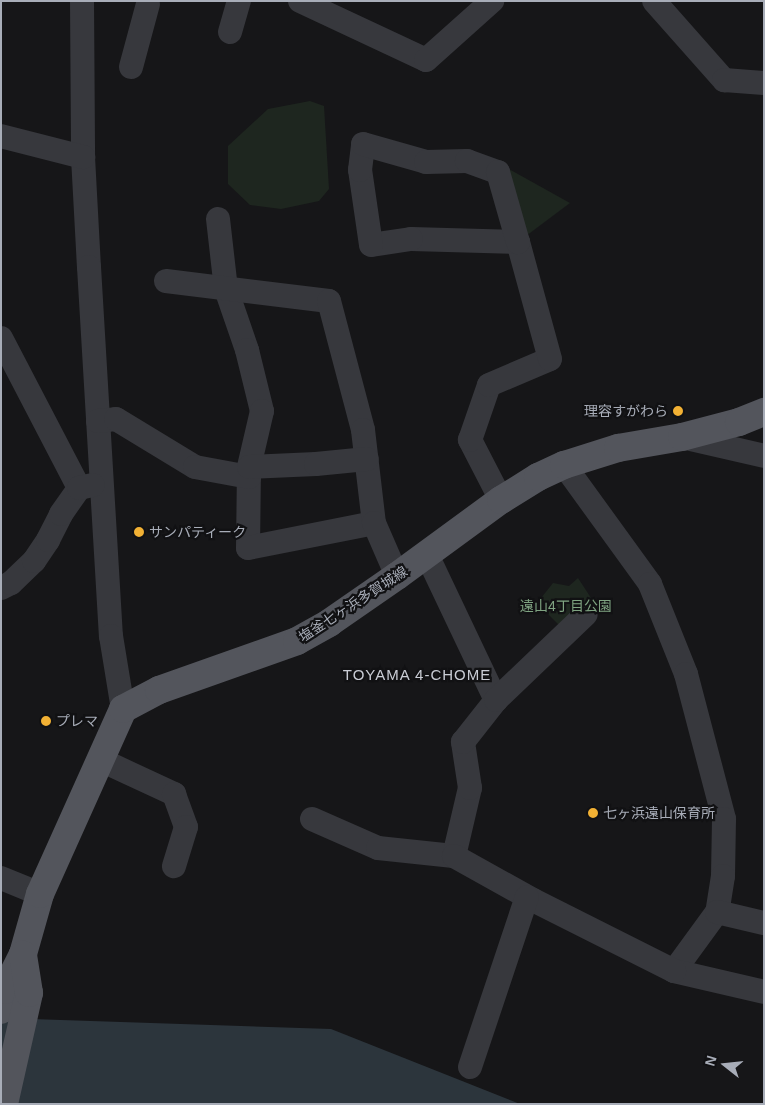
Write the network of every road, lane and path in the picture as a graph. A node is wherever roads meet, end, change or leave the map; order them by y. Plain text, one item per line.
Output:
1 (82, 1) edge
2 (239, 1) edge
3 (492, 1) edge
4 (141, 2) edge
5 (304, 2) edge
6 (666, 5) edge
7 (230, 32) dead end
8 (131, 67) dead end
9 (764, 83) edge
10 (1, 136) edge
11 (83, 157) junction
12 (218, 219) dead end
13 (518, 242) junction
14 (166, 282) dead end
15 (226, 288) junction
16 (1, 338) edge
17 (764, 412) edge
18 (98, 420) junction
19 (682, 437) junction
20 (764, 456) edge
21 (367, 459) junction
22 (564, 465) junction
23 (249, 472) junction
24 (102, 484) junction
25 (79, 488) junction
26 (501, 500) junction
27 (374, 523) junction
28 (427, 555) junction
29 (398, 576) junction
30 (1, 588) edge
31 (586, 614) dead end
32 (496, 700) junction
33 (124, 709) junction
34 (101, 760) junction
35 (312, 819) dead end
36 (454, 856) junction
37 (174, 866) dead end
38 (1, 878) edge
39 (40, 894) junction
40 (528, 897) junction
41 (717, 912) junction
42 (764, 922) edge
43 (674, 971) junction
44 (764, 992) edge
45 (12, 998) edge
46 (470, 1067) dead end
47 (4, 1104) edge

1 - 11 street
2 - 7 street
3 - 5 street
4 - 8 street
6 - 9 street
10 - 11 street
11 - 18 street
12 - 15 street
13 - 13 street
13 - 26 street
14 - 15 street
15 - 21 street
15 - 23 street
16 - 25 street
17 - 19 main road, 塩釜七ヶ浜多賀城線
18 - 23 street
18 - 24 street
19 - 20 street
19 - 22 main road, 塩釜七ヶ浜多賀城線
21 - 23 street
21 - 27 street
22 - 26 main road, 塩釜七ヶ浜多賀城線
22 - 41 street
23 - 27 street
24 - 25 street
24 - 33 street
25 - 30 street
26 - 28 main road, 塩釜七ヶ浜多賀城線
27 - 29 street
28 - 29 main road, 塩釜七ヶ浜多賀城線
28 - 32 street
29 - 33 main road, 塩釜七ヶ浜多賀城線
31 - 32 street
32 - 36 street
33 - 34 main road
34 - 37 street
34 - 39 main road
35 - 36 street
36 - 40 street
38 - 39 street
39 - 45 main road
40 - 43 street
40 - 46 street
41 - 42 street
41 - 43 street
43 - 44 street
45 - 47 main road

